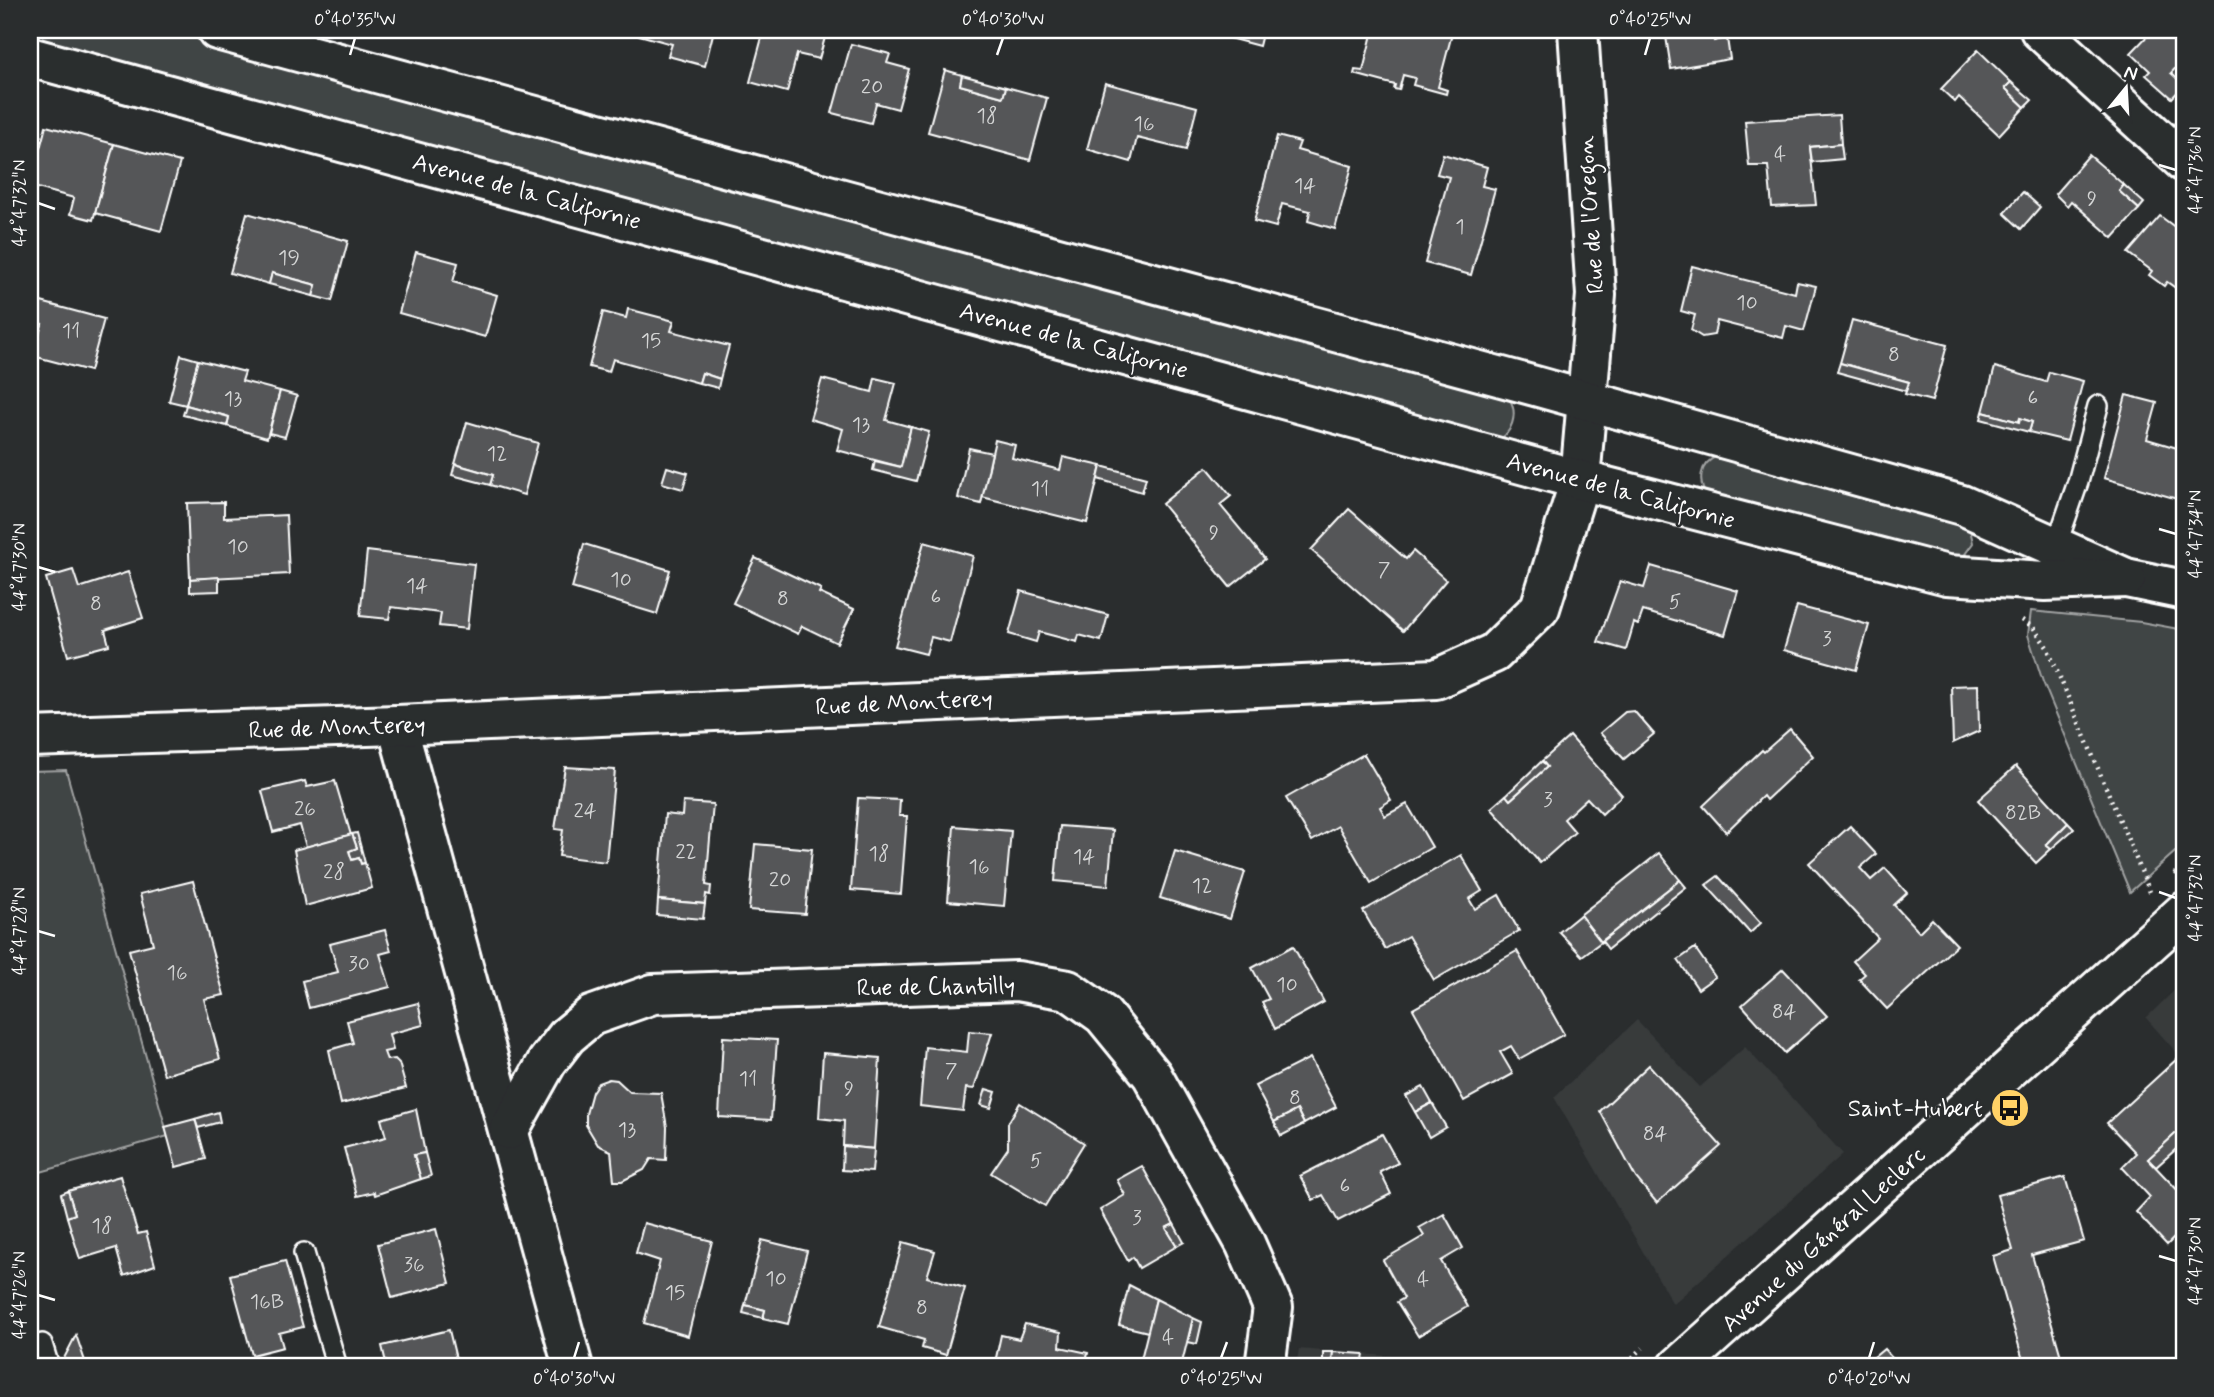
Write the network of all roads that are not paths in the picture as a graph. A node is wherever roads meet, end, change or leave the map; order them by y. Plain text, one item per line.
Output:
1 (217, 30) edge
2 (1578, 30) edge
3 (2040, 30) edge
4 (30, 57) edge
5 (2184, 162) edge
6 (1589, 401) junction
7 (2098, 406) dead end
8 (1580, 480) junction
9 (2050, 564) junction
10 (2184, 590) edge
11 (397, 725) junction
12 (30, 737) edge
13 (2184, 912) edge
14 (509, 1130) junction
15 (304, 1253) dead end
16 (42, 1344) dead end
17 (49, 1367) edge
18 (337, 1367) edge
19 (573, 1367) edge
20 (1265, 1367) edge
21 (1678, 1367) edge

1 - 6 street, Avenue de la Californie
2 - 6 street, Rue de l'Oregon
3 - 5 street
4 - 8 street, Avenue de la Californie
6 - 8 street, Rue de Monterey
6 - 9 street, Avenue de la Californie
7 - 9 lane
8 - 9 street, Avenue de la Californie
8 - 11 street, Rue de Monterey
9 - 10 street, Avenue de la Californie
11 - 12 street, Rue de Monterey
11 - 14 street
13 - 21 street, Avenue du Général Leclerc
14 - 19 street
14 - 20 street, Rue de Chantilly
15 - 18 lane
16 - 17 lane

